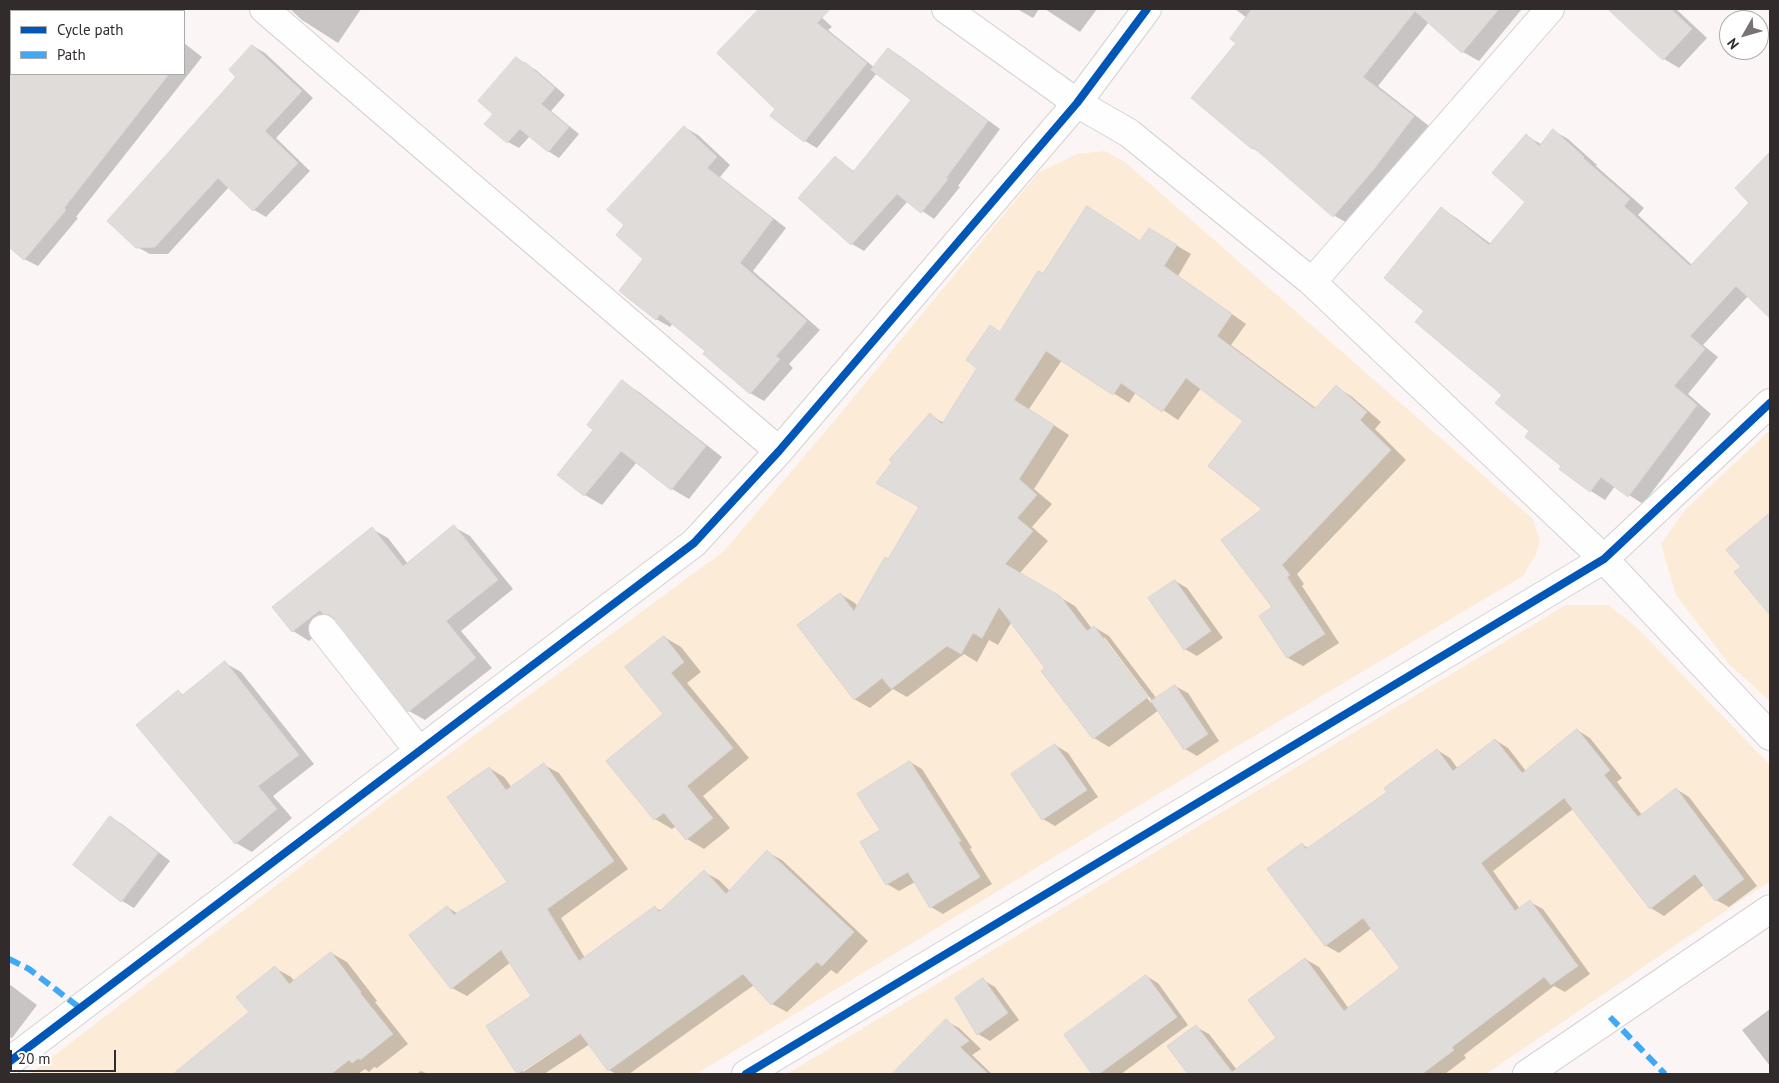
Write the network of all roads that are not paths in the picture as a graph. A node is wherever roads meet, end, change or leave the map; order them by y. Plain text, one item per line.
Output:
1 (264, 9) edge
2 (946, 9) edge
3 (1147, 9) edge
4 (1550, 9) edge
5 (1078, 103) junction
6 (1312, 282) junction
7 (1770, 403) edge
8 (779, 451) junction
9 (1604, 559) junction
10 (323, 629) dead end
11 (1770, 736) edge
12 (419, 751) junction
13 (1770, 909) edge
14 (9, 1062) edge
15 (746, 1074) edge
16 (1527, 1074) edge

1 - 8 street
2 - 5 street
3 - 5 street
4 - 6 street
5 - 6 street
5 - 8 street
6 - 9 street
7 - 9 street
8 - 12 street
9 - 11 street
9 - 15 street
10 - 12 street
12 - 14 street
13 - 16 street

